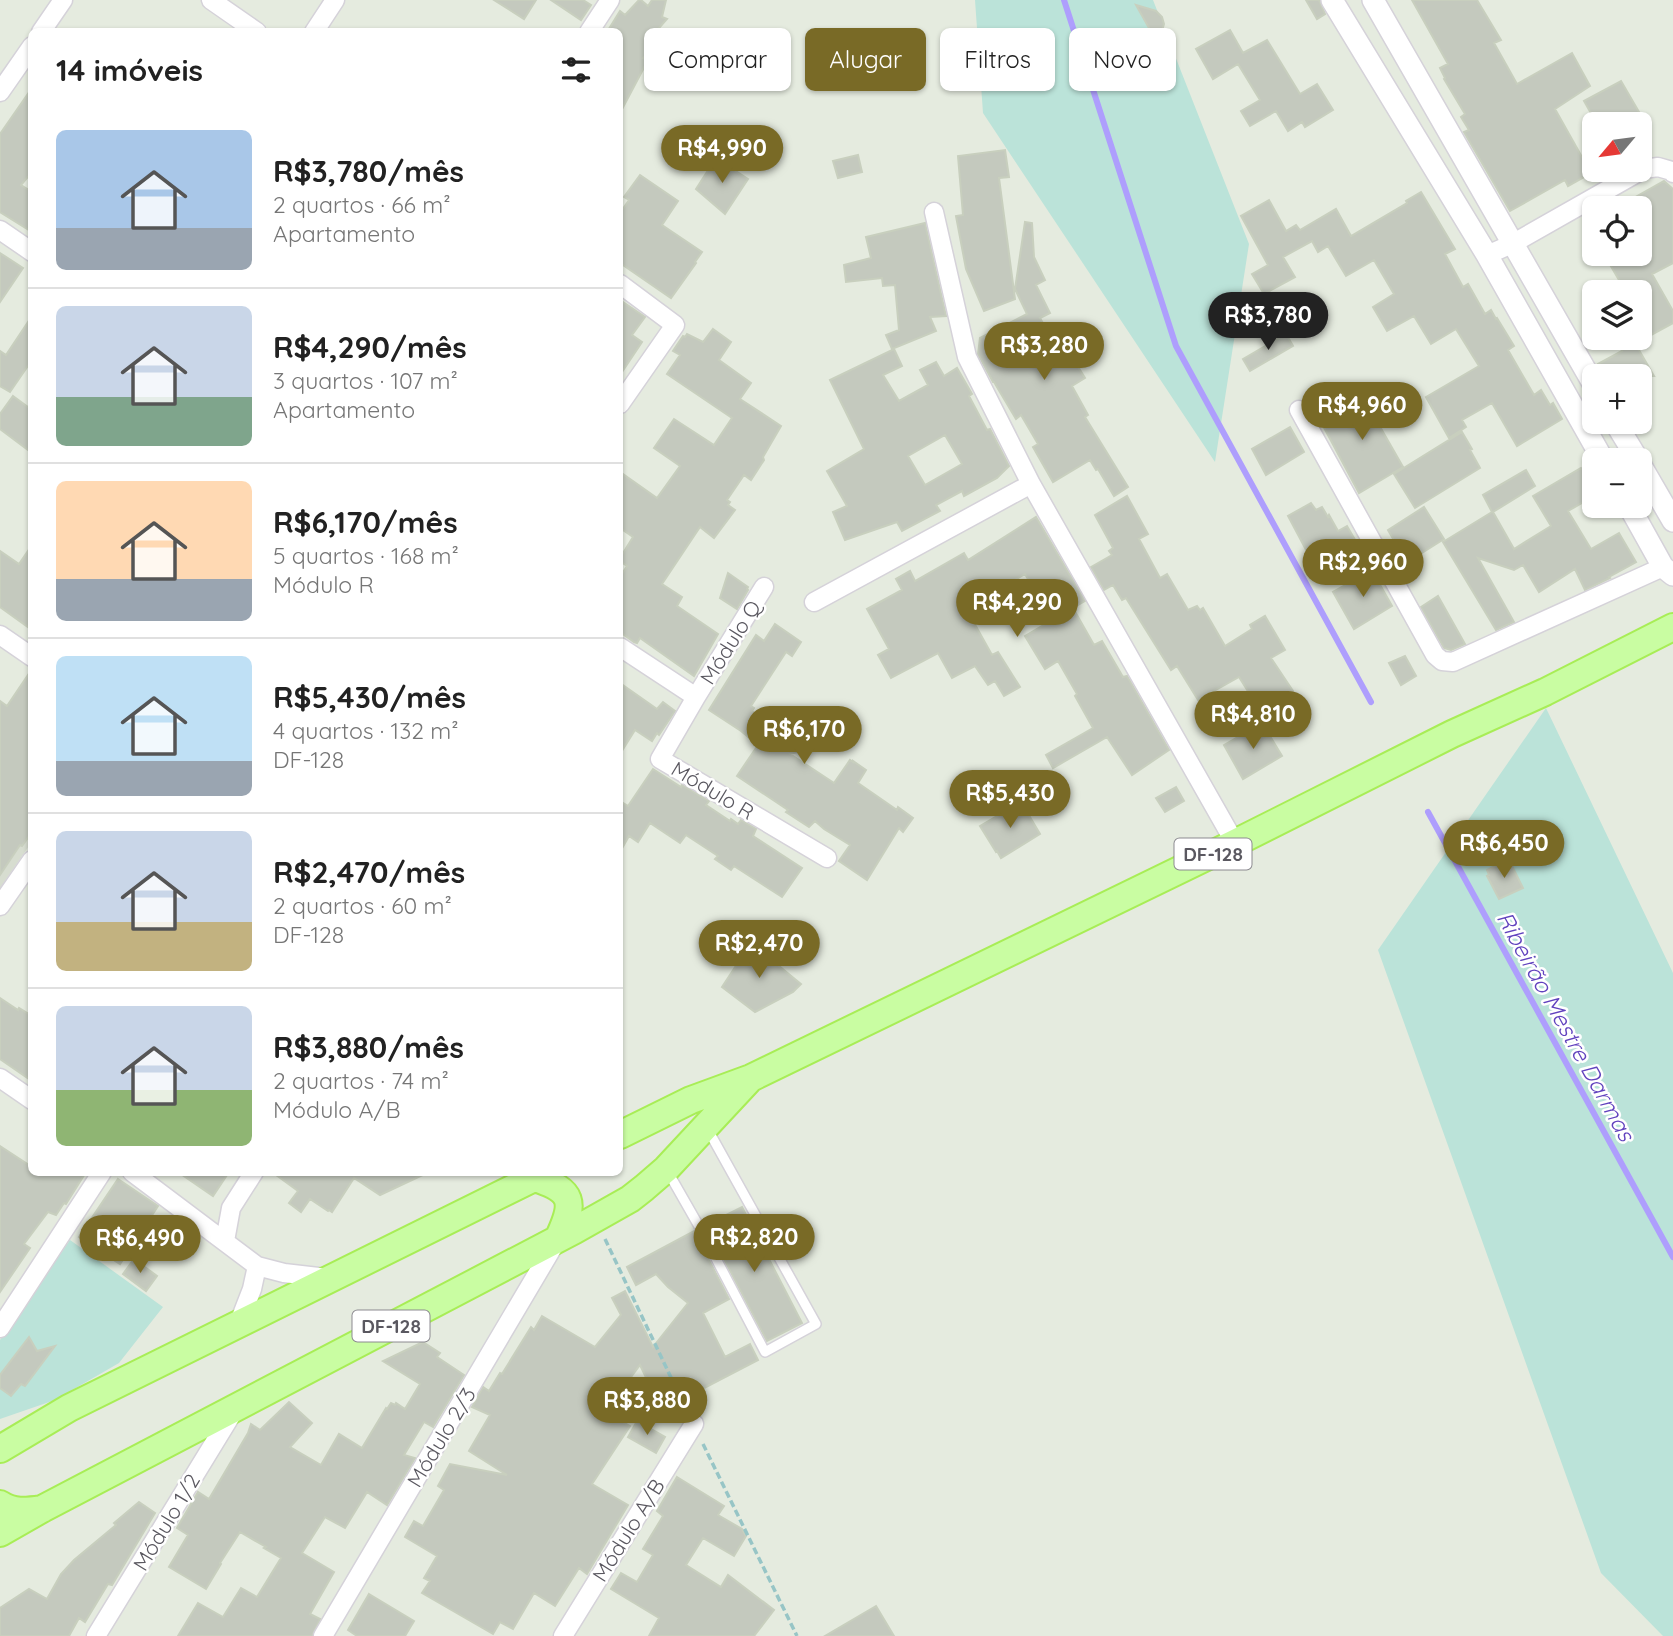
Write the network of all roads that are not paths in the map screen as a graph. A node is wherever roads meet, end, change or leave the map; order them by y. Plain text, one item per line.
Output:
1 (63, 0) edge
2 (211, 0) edge
3 (335, 0) edge
4 (610, 0) edge
5 (1332, 0) edge
6 (1373, 0) edge
7 (44, 28) edge
8 (251, 28) edge
9 (317, 28) edge
10 (592, 28) edge
11 (28, 52) edge
12 (1405, 57) junction
13 (1377, 73) junction
14 (0, 92) edge
15 (1673, 173) edge
16 (934, 212) dead end
17 (0, 230) edge
18 (1512, 244) junction
19 (28, 249) edge
20 (1488, 255) junction
21 (623, 286) edge
22 (1582, 364) edge
23 (623, 400) edge
24 (1299, 410) dead end
25 (1596, 448) edge
26 (1031, 484) junction
27 (1652, 486) edge
28 (1636, 518) edge
29 (1673, 521) edge
30 (1668, 571) edge
31 (764, 587) dead end
32 (814, 602) dead end
33 (1673, 627) edge
34 (0, 635) edge
35 (623, 649) edge
36 (28, 654) edge
37 (696, 697) junction
38 (1236, 843) junction
39 (827, 858) dead end
40 (28, 866) edge
41 (0, 906) edge
42 (0, 1078) edge
43 (751, 1078) junction
44 (28, 1097) edge
45 (706, 1127) junction
46 (623, 1134) edge
47 (666, 1169) junction
48 (99, 1176) edge
49 (137, 1176) edge
50 (251, 1176) edge
51 (538, 1176) edge
52 (541, 1176) edge
53 (559, 1237) junction
54 (225, 1241) junction
55 (257, 1266) junction
56 (332, 1278) junction
57 (238, 1325) junction
58 (0, 1328) edge
59 (235, 1409) junction
60 (694, 1424) dead end
61 (12, 1434) edge
62 (0, 1449) edge
63 (0, 1504) edge
64 (42, 1509) junction
65 (0, 1533) edge
66 (96, 1636) edge
67 (323, 1636) edge
68 (563, 1636) edge

1 - 7 street
2 - 8 street
3 - 9 street
4 - 10 street
5 - 13 street
6 - 12 street
11 - 14 street
12 - 13 street
12 - 18 street
13 - 20 street
15 - 18 street
16 - 26 street
17 - 19 street
18 - 20 street
18 - 22 street
20 - 25 street
21 - 23 street
24 - 30 street
26 - 32 street
26 - 38 street
27 - 29 street
28 - 30 street
31 - 37 street, Módulo Q
33 - 38 main road, DF-128 / DF-128
34 - 36 street
35 - 37 street
37 - 39 street, Módulo R
38 - 43 main road, DF-128 / DF-128
40 - 41 street
42 - 44 street
43 - 45 main road, DF-128 / DF-128
43 - 46 main road, DF-128 / DF-128
45 - 47 main road, DF-128 / DF-128
45 - 47 lane
47 - 53 main road, DF-128 / DF-128
48 - 58 street
49 - 54 street
50 - 54 street
51 - 56 main road
52 - 53 main road
53 - 59 main road, DF-128 / DF-128
53 - 67 street, Módulo 2/3
54 - 55 street
55 - 56 street
55 - 57 street
56 - 57 main road
57 - 61 main road
59 - 64 main road, DF-128 / DF-128
59 - 66 street, Módulo 1/2
60 - 68 street, Módulo A/B
61 - 62 main road
63 - 64 main road
64 - 65 main road, DF-128 / DF-128

